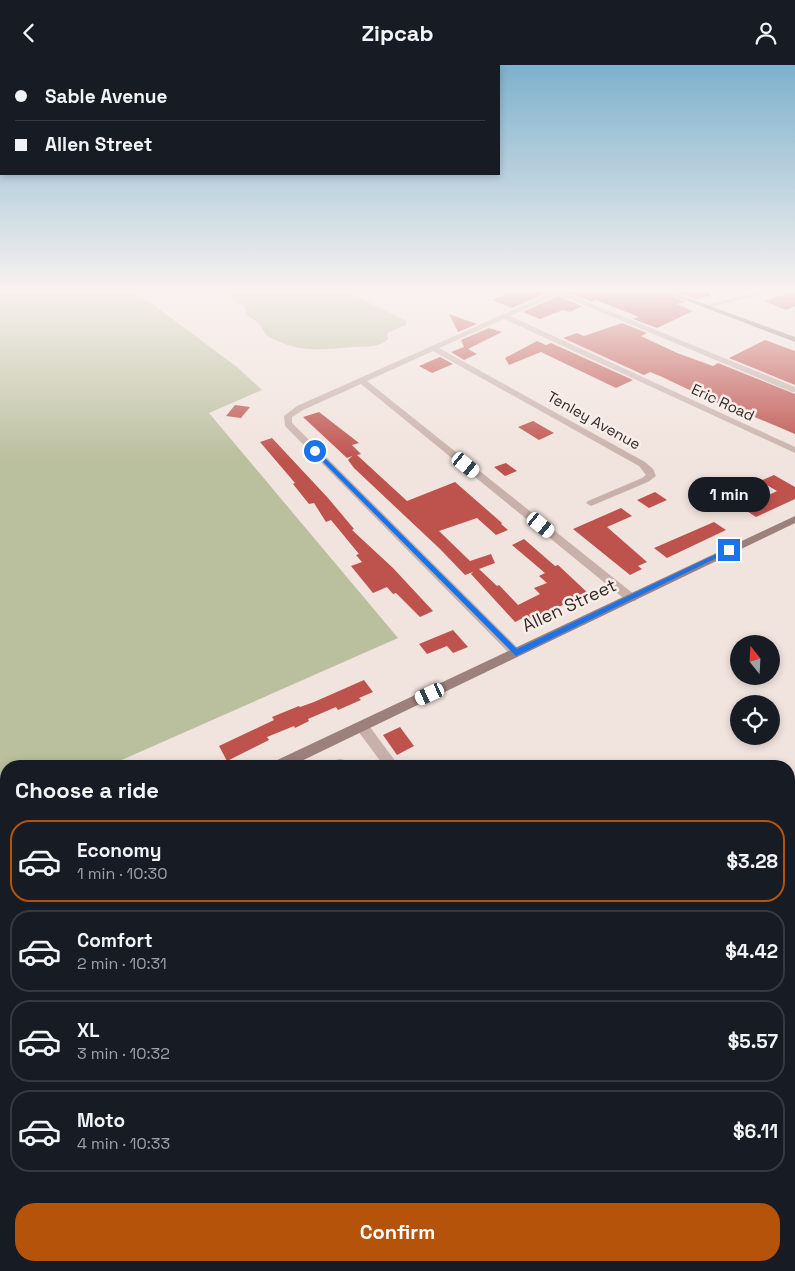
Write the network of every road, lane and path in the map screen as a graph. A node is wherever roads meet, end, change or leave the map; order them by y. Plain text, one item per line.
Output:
1 (433, 348) joint
2 (574, 348) edge
3 (694, 348) edge
4 (362, 381) junction
5 (795, 390) edge
6 (795, 450) edge
7 (590, 503) dead end
8 (795, 519) edge
9 (631, 598) junction
10 (516, 653) junction
11 (362, 727) junction
12 (291, 760) edge
13 (387, 760) edge

1 - 4 street
1 - 7 street, Tenley Avenue
2 - 6 street, Eric Road
3 - 5 street
4 - 9 street
4 - 10 street
8 - 9 street, Allen Street
9 - 10 street, Allen Street
10 - 11 street, Allen Street
11 - 12 street, Allen Street
11 - 13 street

